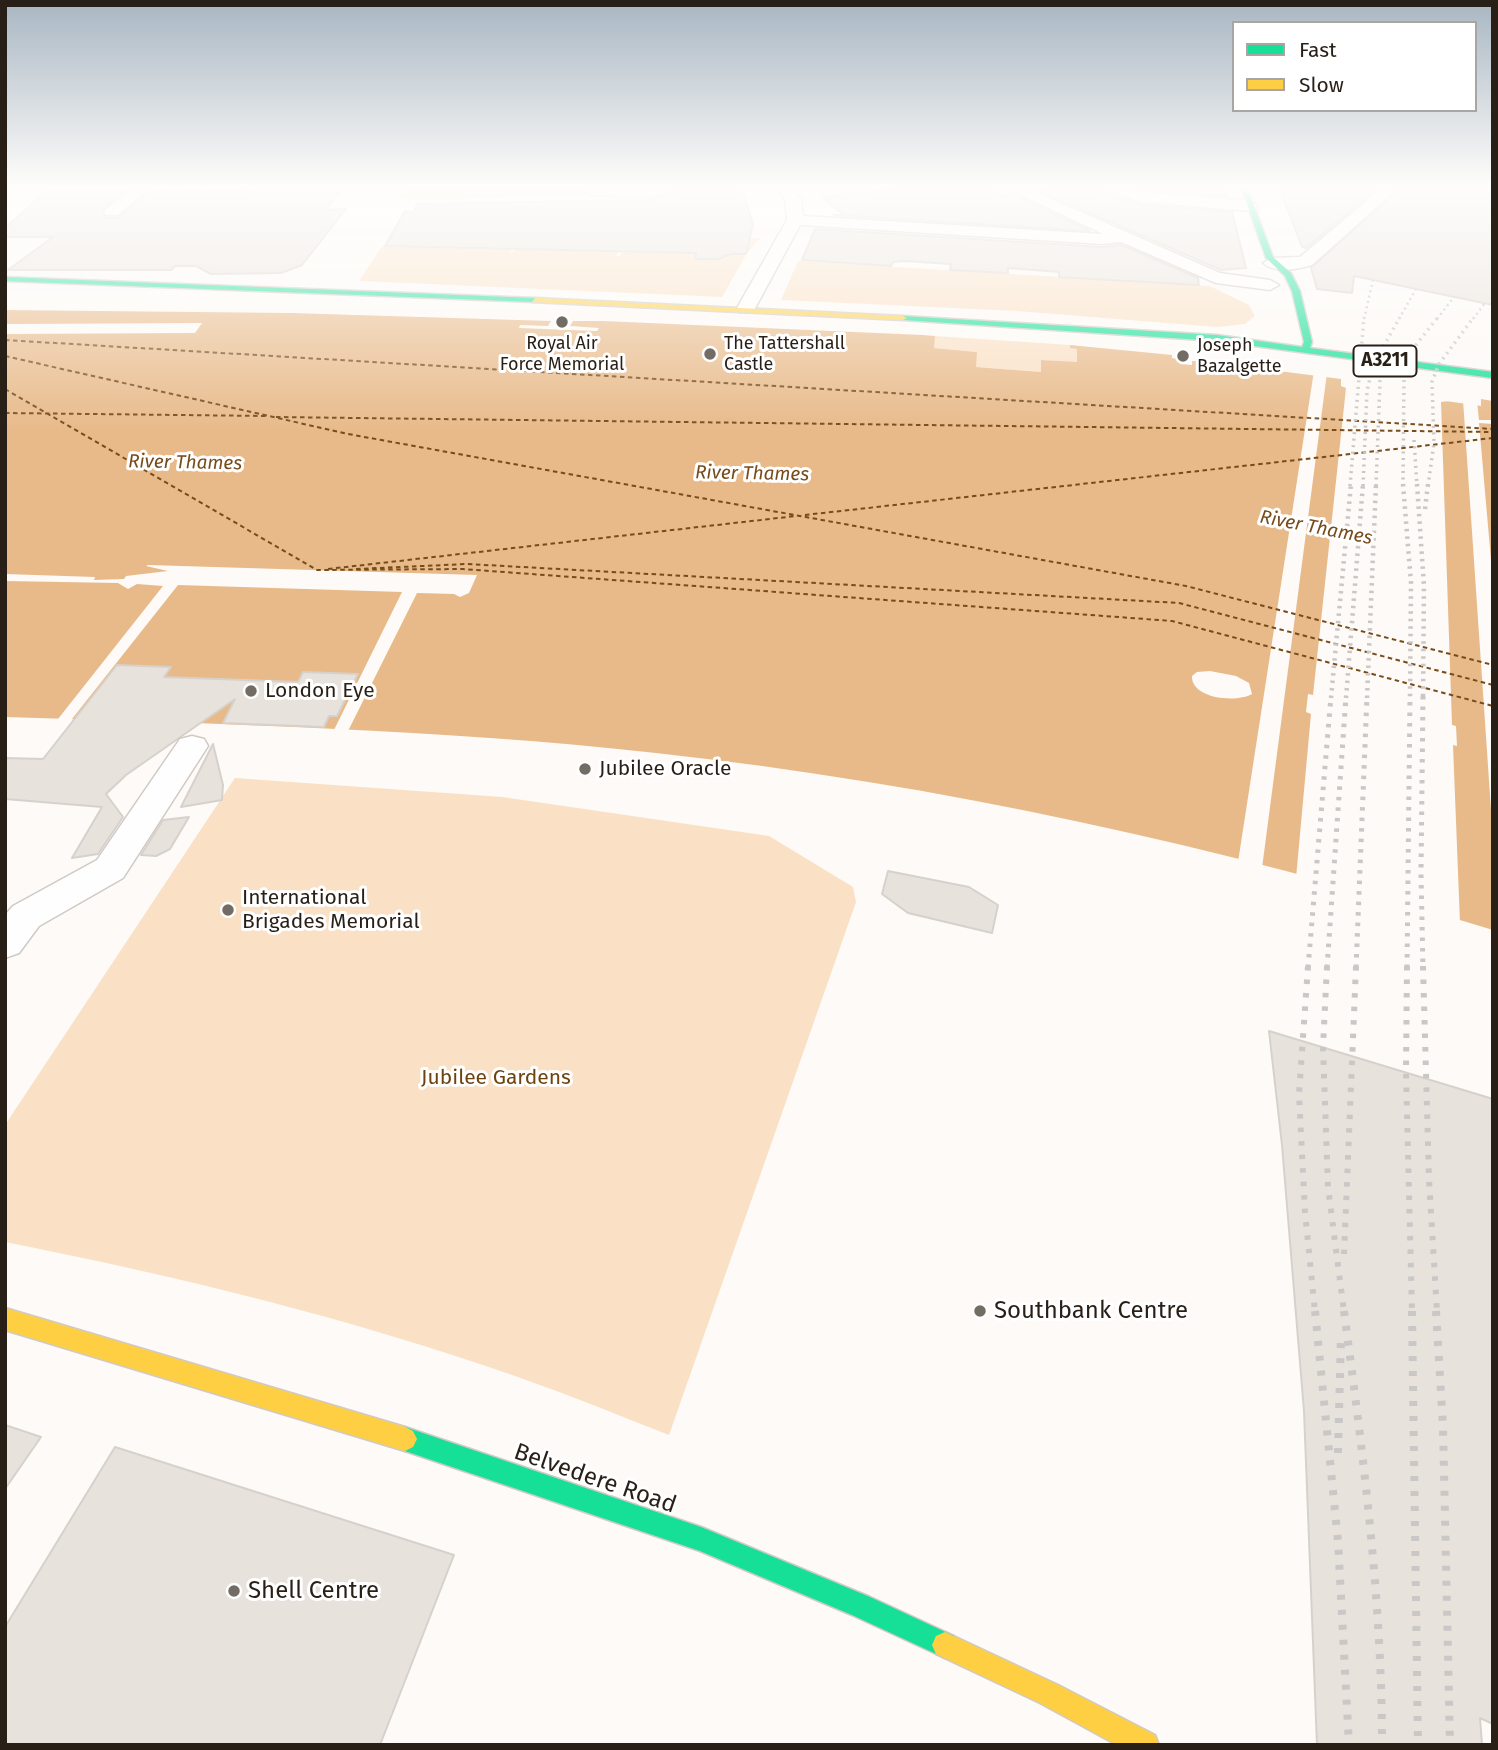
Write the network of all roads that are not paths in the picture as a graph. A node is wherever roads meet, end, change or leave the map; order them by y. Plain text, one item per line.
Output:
1 (768, 269) edge
2 (1194, 269) edge
3 (1267, 269) edge
4 (1282, 269) edge
5 (5, 279) edge
6 (1272, 290) junction
7 (1297, 291) junction
8 (746, 308) junction
9 (1217, 338) junction
10 (1285, 349) junction
11 (1305, 351) junction
12 (1493, 375) edge
13 (192, 746) dead end
14 (5, 943) edge
15 (5, 1319) edge
16 (1145, 1745) edge

1 - 8 street
2 - 6 street
3 - 6 main road
4 - 7 main road
5 - 8 main road, A3211
6 - 7 main road
7 - 11 main road
8 - 9 main road, A3211
9 - 10 main road, A3211
9 - 10 main road
10 - 11 main road, A3211
11 - 12 main road, A3211
13 - 14 street
15 - 16 main road, Belvedere Road

